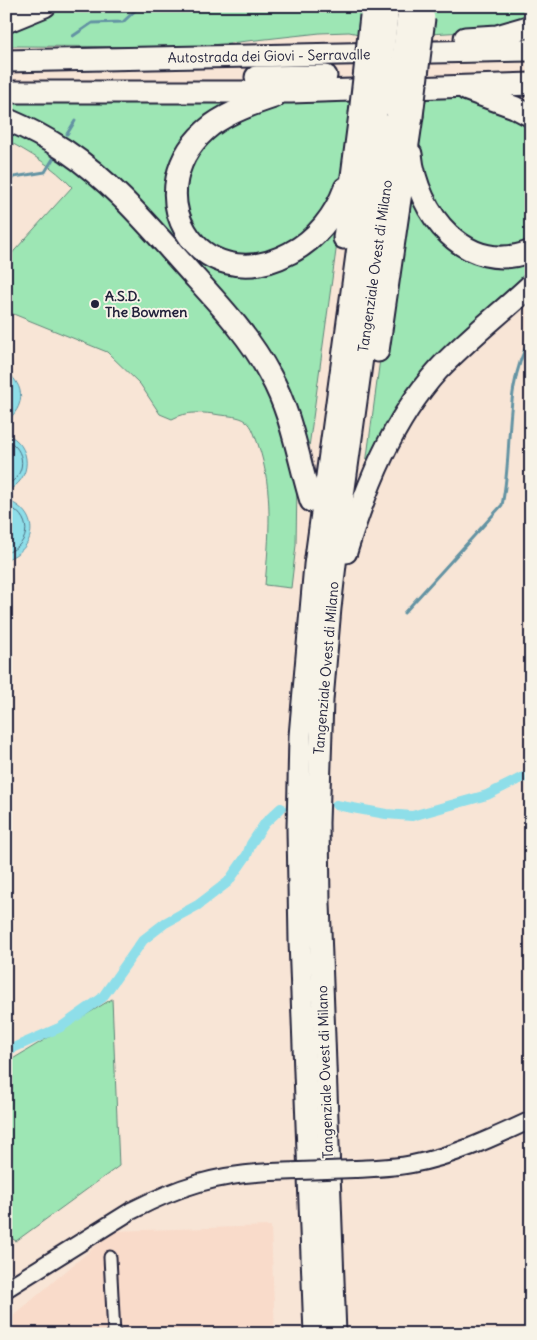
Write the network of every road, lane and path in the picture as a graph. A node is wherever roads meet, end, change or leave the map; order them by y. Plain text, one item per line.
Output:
1 (45, 6) edge
2 (380, 11) edge
3 (417, 12) edge
4 (6, 22) edge
5 (531, 26) edge
6 (531, 50) edge
7 (244, 57) junction
8 (6, 61) edge
9 (531, 71) edge
10 (6, 81) edge
11 (531, 84) edge
12 (455, 86) junction
13 (6, 92) edge
14 (291, 92) junction
15 (391, 116) junction
16 (531, 116) edge
17 (6, 119) edge
18 (354, 161) junction
19 (531, 251) edge
20 (531, 286) edge
21 (311, 501) junction
22 (351, 535) junction
23 (312, 592) junction
24 (330, 608) junction
25 (531, 1120) edge
26 (110, 1257) dead end
27 (29, 1276) junction
28 (6, 1289) edge
29 (6, 1297) edge
30 (114, 1334) edge
31 (314, 1334) edge
32 (335, 1334) edge

1 - 4 highway
2 - 15 highway, Tangenziale Ovest di Milano, bridge
3 - 15 highway, Tangenziale Ovest di Milano, bridge
5 - 7 highway
6 - 7 highway, Autostrada dei Giovi - Serravalle
7 - 8 highway, Autostrada dei Giovi - Serravalle
9 - 10 highway, Autostrada dei Giovi - Serravalle
11 - 12 highway
12 - 14 highway
12 - 16 highway
13 - 14 highway
14 - 18 highway
15 - 18 highway
15 - 19 highway
15 - 22 highway
15 - 23 highway, Tangenziale Ovest di Milano
15 - 24 highway, Tangenziale Ovest di Milano
17 - 21 highway
18 - 21 highway
20 - 22 highway
21 - 23 highway
22 - 24 highway
23 - 31 highway, Tangenziale Ovest di Milano
24 - 32 highway, Tangenziale Ovest di Milano
25 - 27 street, bridge
26 - 30 street
27 - 28 street
27 - 29 street

